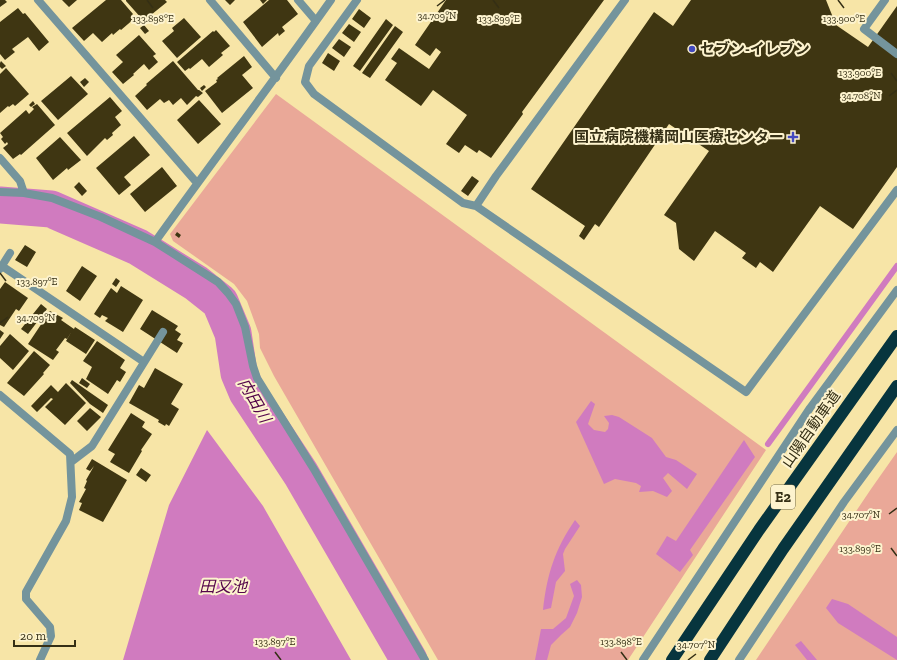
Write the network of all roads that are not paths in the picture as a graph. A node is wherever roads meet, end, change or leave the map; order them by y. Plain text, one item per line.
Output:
1 (38, 0) edge
2 (210, 0) edge
3 (298, 0) edge
4 (331, 0) edge
5 (357, 0) edge
6 (625, 0) edge
7 (885, 0) edge
8 (316, 21) junction
9 (897, 53) edge
10 (276, 78) junction
11 (0, 158) edge
12 (197, 183) junction
13 (897, 190) edge
14 (0, 192) edge
15 (24, 193) junction
16 (476, 206) junction
17 (155, 242) junction
18 (10, 253) dead end
19 (1, 267) edge
20 (897, 290) edge
21 (163, 332) dead end
22 (897, 336) edge
23 (144, 362) junction
24 (897, 386) edge
25 (0, 395) edge
26 (897, 430) edge
27 (71, 462) junction
28 (40, 660) edge
29 (425, 660) edge
30 (643, 660) edge
31 (672, 660) edge
32 (710, 660) edge
33 (740, 660) edge

1 - 12 street
2 - 10 street
3 - 8 street
4 - 8 street
5 - 16 street
6 - 16 street
7 - 9 street
8 - 10 street
10 - 12 street
11 - 15 street
12 - 17 street
13 - 16 street
14 - 15 street
15 - 17 street
17 - 29 street
18 - 19 street
19 - 23 street
20 - 30 street
21 - 23 street
22 - 31 highway, 山陽自動車道 / E2
23 - 27 street
24 - 32 highway, E2
25 - 27 street
26 - 33 street
27 - 28 street

